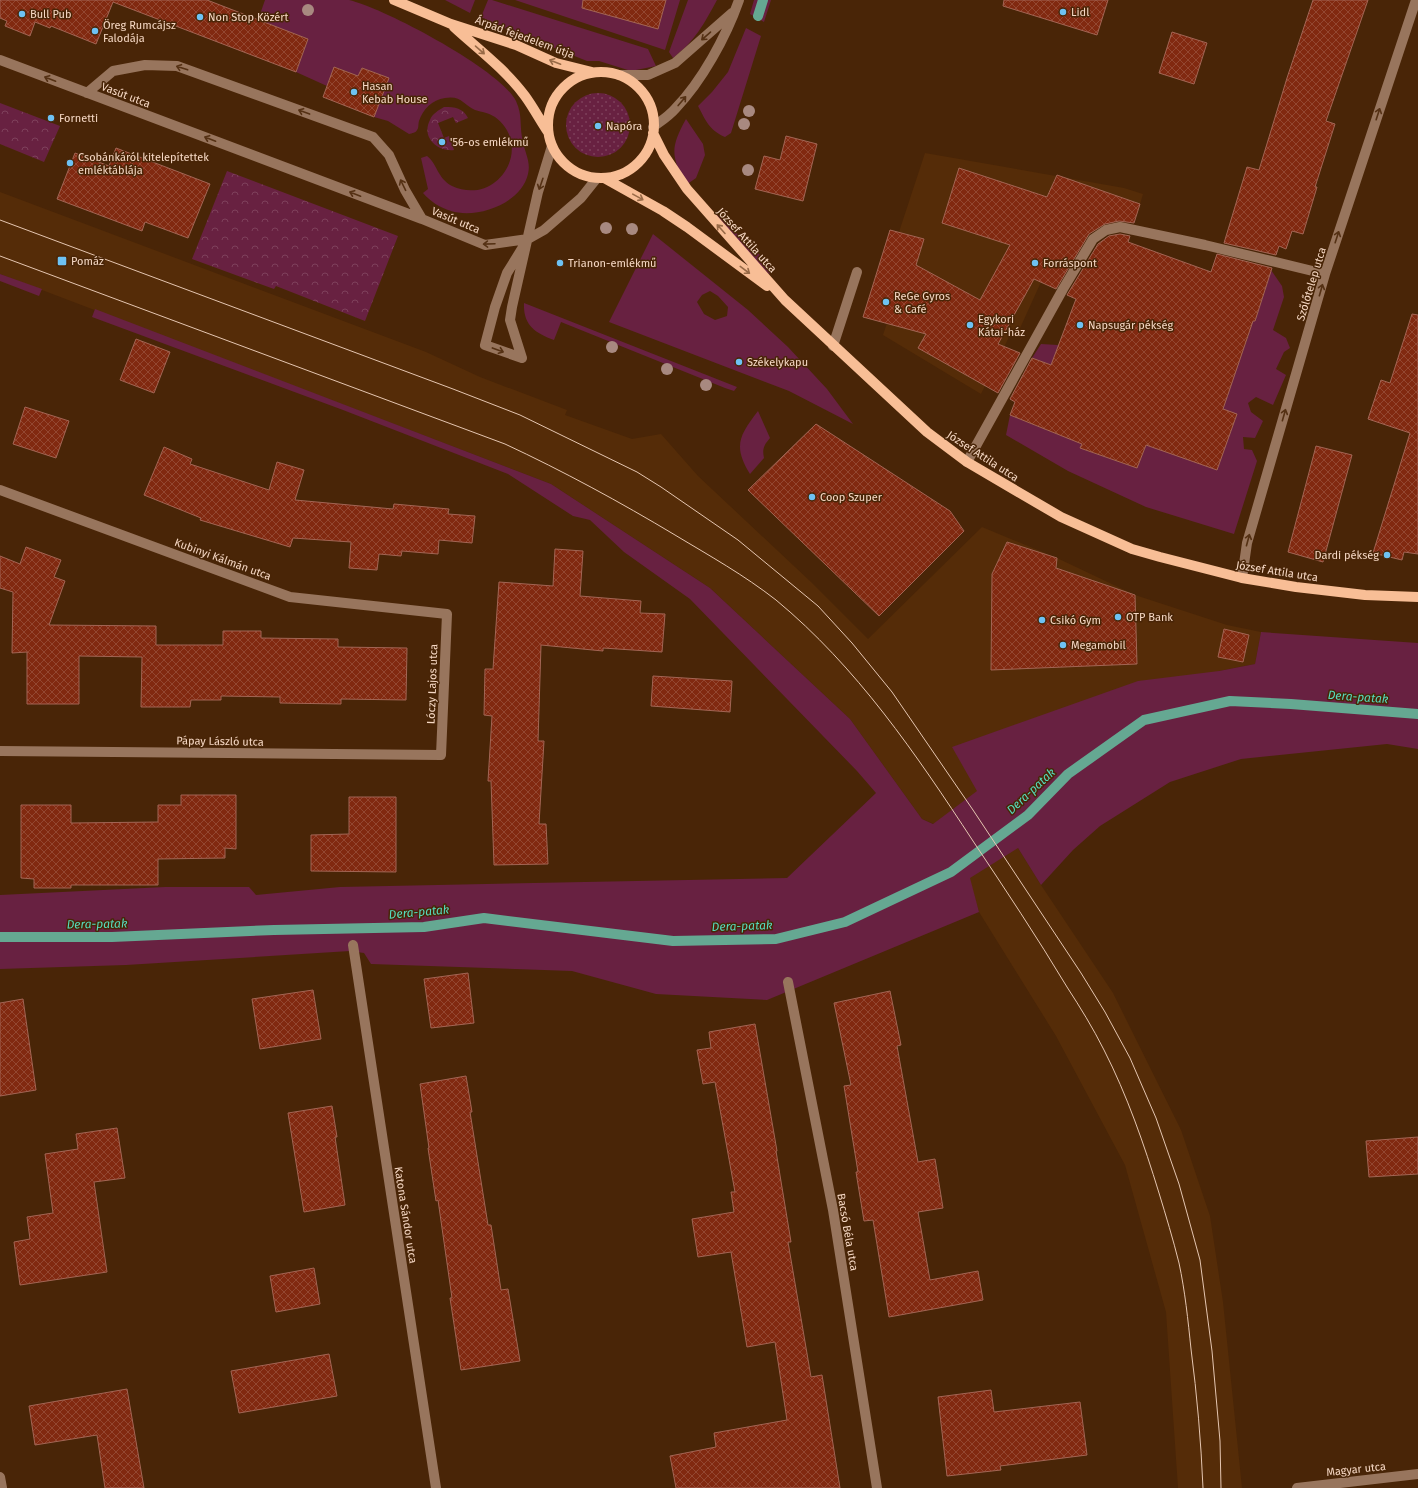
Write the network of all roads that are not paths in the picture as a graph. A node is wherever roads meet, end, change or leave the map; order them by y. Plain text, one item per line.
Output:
1 (394, 0) edge
2 (739, 0) edge
3 (1416, 0) edge
4 (735, 11) junction
5 (451, 24) junction
6 (0, 60) edge
7 (592, 72) junction
8 (619, 75) junction
9 (87, 93) junction
10 (653, 130) junction
11 (548, 132) junction
12 (552, 146) junction
13 (600, 178) junction
14 (422, 219) junction
15 (528, 240) junction
16 (857, 272) dead end
17 (1325, 274) junction
18 (785, 300) junction
19 (833, 346) junction
20 (967, 462) junction
21 (0, 490) edge
22 (1242, 578) junction
23 (1418, 597) edge
24 (447, 614) joint
25 (0, 751) edge
26 (441, 755) joint
27 (353, 946) dead end
28 (788, 982) dead end
29 (1418, 1474) edge
30 (0, 1477) edge
31 (1373, 1484) edge
32 (2, 1488) edge
33 (436, 1488) edge
34 (877, 1488) edge
35 (1297, 1488) edge

1 - 5 main road, Árpád fejedelem útja
2 - 4 street
17 -> 3 street, Szőlőtelep utca
4 -> 8 street
10 -> 4 street
7 -> 5 main road, Árpád fejedelem útja
5 -> 11 main road, Árpád fejedelem útja
9 -> 6 street
7 - 8 main road
7 - 11 main road
8 - 10 main road
14 -> 9 street, Vasút utca
14 -> 9 street, Vasút utca
10 - 13 main road
18 -> 10 main road, József Attila utca
11 - 12 main road
12 - 13 main road
12 -> 15 street
13 - 15 street
13 -> 18 main road
15 -> 14 street, Vasút utca
15 -> 15 street
16 - 19 street
17 - 20 street
22 -> 17 street, Szőlőtelep utca
18 - 19 main road, József Attila utca
19 - 20 main road, József Attila utca
20 - 22 main road, József Attila utca
21 - 24 street, Kubinyi Kálmán utca
22 - 23 main road, József Attila utca
24 - 26 street, Lóczy Lajos utca
25 - 26 street, Pápay László utca
27 - 33 street, Katona Sándor utca
28 - 34 street, Bacsó Béla utca
29 - 31 street, Magyar utca
30 - 32 street
31 - 35 street, Magyar utca

